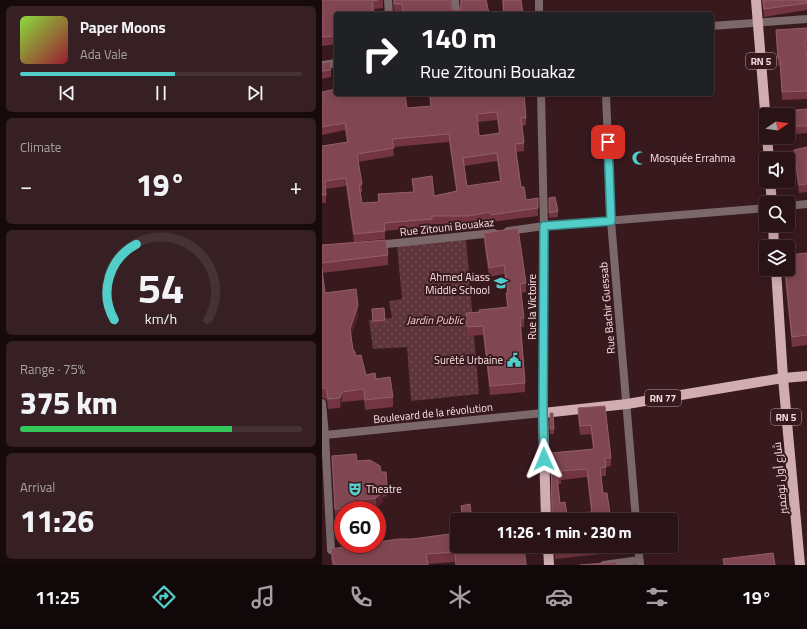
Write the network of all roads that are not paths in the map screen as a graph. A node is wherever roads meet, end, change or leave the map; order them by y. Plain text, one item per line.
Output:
1 (388, 0) edge
2 (455, 0) edge
3 (538, 0) edge
4 (756, 0) edge
5 (389, 12) edge
6 (456, 12) edge
7 (539, 12) edge
8 (807, 18) edge
9 (758, 22) junction
10 (714, 26) edge
11 (334, 63) edge
12 (322, 65) edge
13 (541, 96) edge
14 (606, 96) edge
15 (765, 108) edge
16 (807, 204) edge
17 (795, 205) edge
18 (759, 209) edge
19 (611, 221) junction
20 (544, 226) junction
21 (369, 246) edge
22 (776, 276) edge
23 (807, 376) edge
24 (782, 378) junction
25 (322, 403) edge
26 (627, 404) junction
27 (543, 413) junction
28 (325, 435) junction
29 (546, 513) edge
30 (635, 513) edge
31 (322, 551) edge
32 (549, 553) edge
33 (639, 553) edge
34 (640, 563) edge
35 (550, 565) edge
36 (604, 565) edge
37 (800, 565) edge

1 - 5 street
2 - 6 street
3 - 7 street
4 - 9 main road, RN 5
8 - 9 street
9 - 10 street
9 - 15 main road, RN 5
11 - 12 street
13 - 20 street, Rue la Victoire
14 - 19 street, Rue Bachir Guessab
16 - 17 street
18 - 19 street, Rue Zitouni Bouakaz
19 - 20 street, Rue Zitouni Bouakaz
19 - 26 street, Rue Bachir Guessab
20 - 21 street, Rue Zitouni Bouakaz
20 - 27 street, Rue la Victoire
22 - 24 main road, شارع أول نوفمبر / RN 5
23 - 24 main road
24 - 26 main road, RN 77
24 - 37 main road, شارع أول نوفمبر / RN 5
25 - 28 street
26 - 27 main road, RN 77
26 - 30 street, Rue Bachir Guessab
27 - 28 street, Boulevard de la révolution
27 - 29 main road, Rue la Victoire
28 - 31 street
32 - 35 main road
33 - 34 street
34 - 36 street

